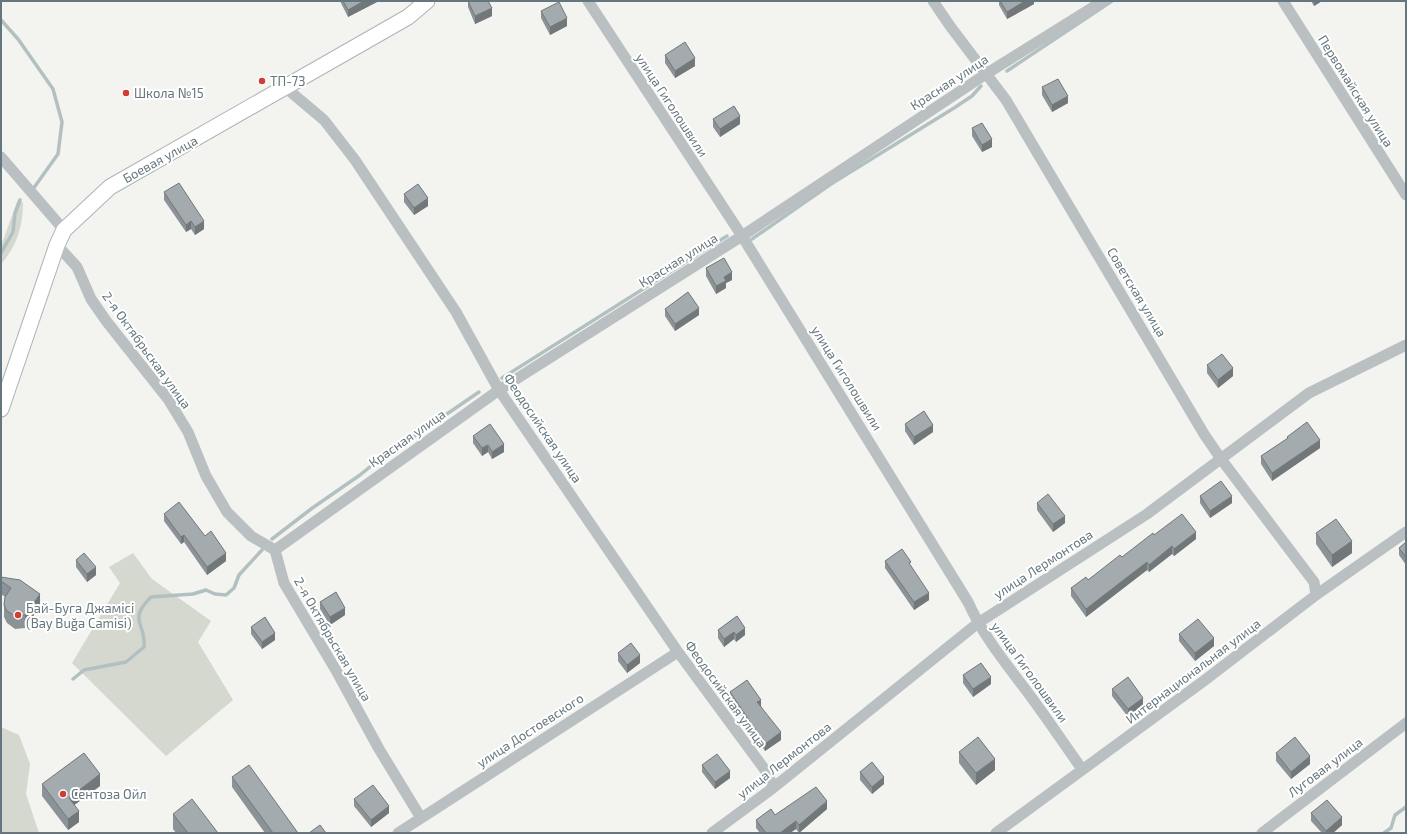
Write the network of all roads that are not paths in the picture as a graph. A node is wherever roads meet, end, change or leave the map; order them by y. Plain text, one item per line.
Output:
1 (427, 1) edge
2 (588, 1) edge
3 (933, 1) edge
4 (1103, 1) edge
5 (1283, 1) edge
6 (986, 74) junction
7 (286, 88) junction
8 (1, 157) edge
9 (1406, 195) edge
10 (64, 230) junction
11 (742, 236) junction
12 (57, 245) junction
13 (1406, 345) edge
14 (499, 390) junction
15 (1, 409) edge
16 (1221, 459) junction
17 (1406, 532) edge
18 (274, 550) junction
19 (1316, 595) junction
20 (978, 623) junction
21 (678, 652) junction
22 (1406, 723) edge
23 (1082, 769) junction
24 (773, 788) junction
25 (421, 818) junction
26 (398, 833) edge
27 (712, 833) edge
28 (996, 833) edge
29 (1262, 833) edge

1 - 7 street, Боевая улица
2 - 11 street, улица Гиголошвили
3 - 6 street, Советская улица
4 - 6 street, Красная улица
5 - 9 street, Первомайская улица
6 - 11 street, Красная улица
6 - 16 street, Советская улица
7 - 10 street, Боевая улица
7 - 14 street, Феодосийская улица
8 - 10 street
10 - 12 street, Боевая улица
11 - 14 street, Красная улица
11 - 20 street, улица Гиголошвили
12 - 15 street, Боевая улица
12 - 18 street, 2-я Октябрьская улица
13 - 16 street, улица Лермонтова
14 - 18 street, Красная улица
14 - 21 street, Феодосийская улица
16 - 19 street, Советская улица
16 - 20 street, улица Лермонтова
17 - 19 street, Интернациональная улица
18 - 25 street, 2-я Октябрьская улица
19 - 23 street, Интернациональная улица
20 - 23 street, улица Гиголошвили
20 - 24 street, улица Лермонтова
21 - 24 street, Феодосийская улица
21 - 25 street, улица Достоевского
22 - 29 street, Луговая улица
23 - 28 street, Интернациональная улица
24 - 27 street, улица Лермонтова
25 - 26 street, улица Достоевского

